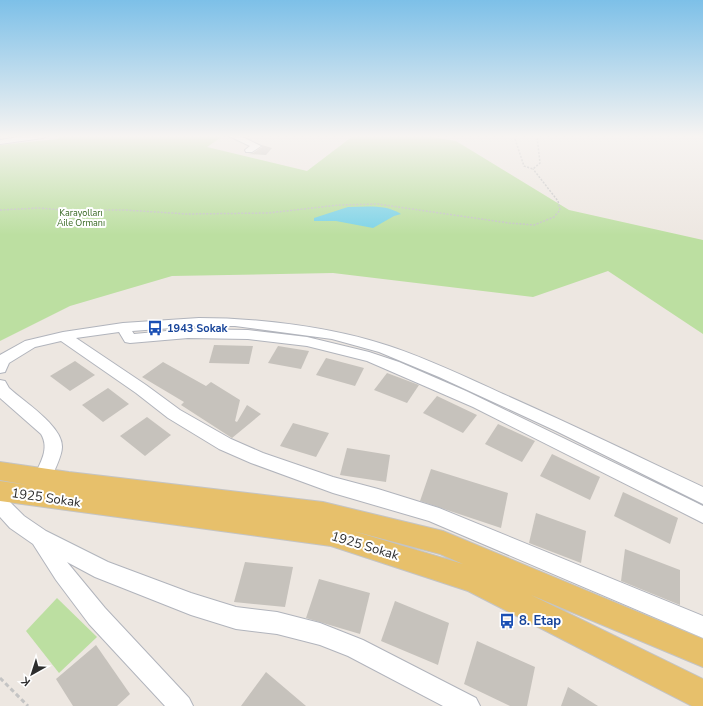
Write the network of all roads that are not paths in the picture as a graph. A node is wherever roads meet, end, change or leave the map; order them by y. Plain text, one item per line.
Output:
1 (123, 327) junction
2 (62, 336) junction
3 (0, 368) edge
4 (0, 385) edge
5 (0, 471) edge
6 (43, 477) junction
7 (0, 491) edge
8 (703, 496) edge
9 (0, 504) edge
10 (703, 515) edge
11 (39, 537) junction
12 (673, 614) junction
13 (703, 627) edge
14 (670, 640) junction
15 (703, 653) edge
16 (703, 695) edge
17 (181, 706) edge
18 (468, 706) edge

1 - 2 street
1 - 8 street
1 - 10 street
2 - 3 street
2 - 12 street
4 - 6 street
5 - 6 main road, 1925 Sokak
6 - 14 main road, 1925 Sokak
7 - 16 main road, 1925 Sokak
9 - 11 street
11 - 17 street
11 - 18 street
12 - 13 street
12 - 14 street
14 - 15 main road, 1925 Sokak

